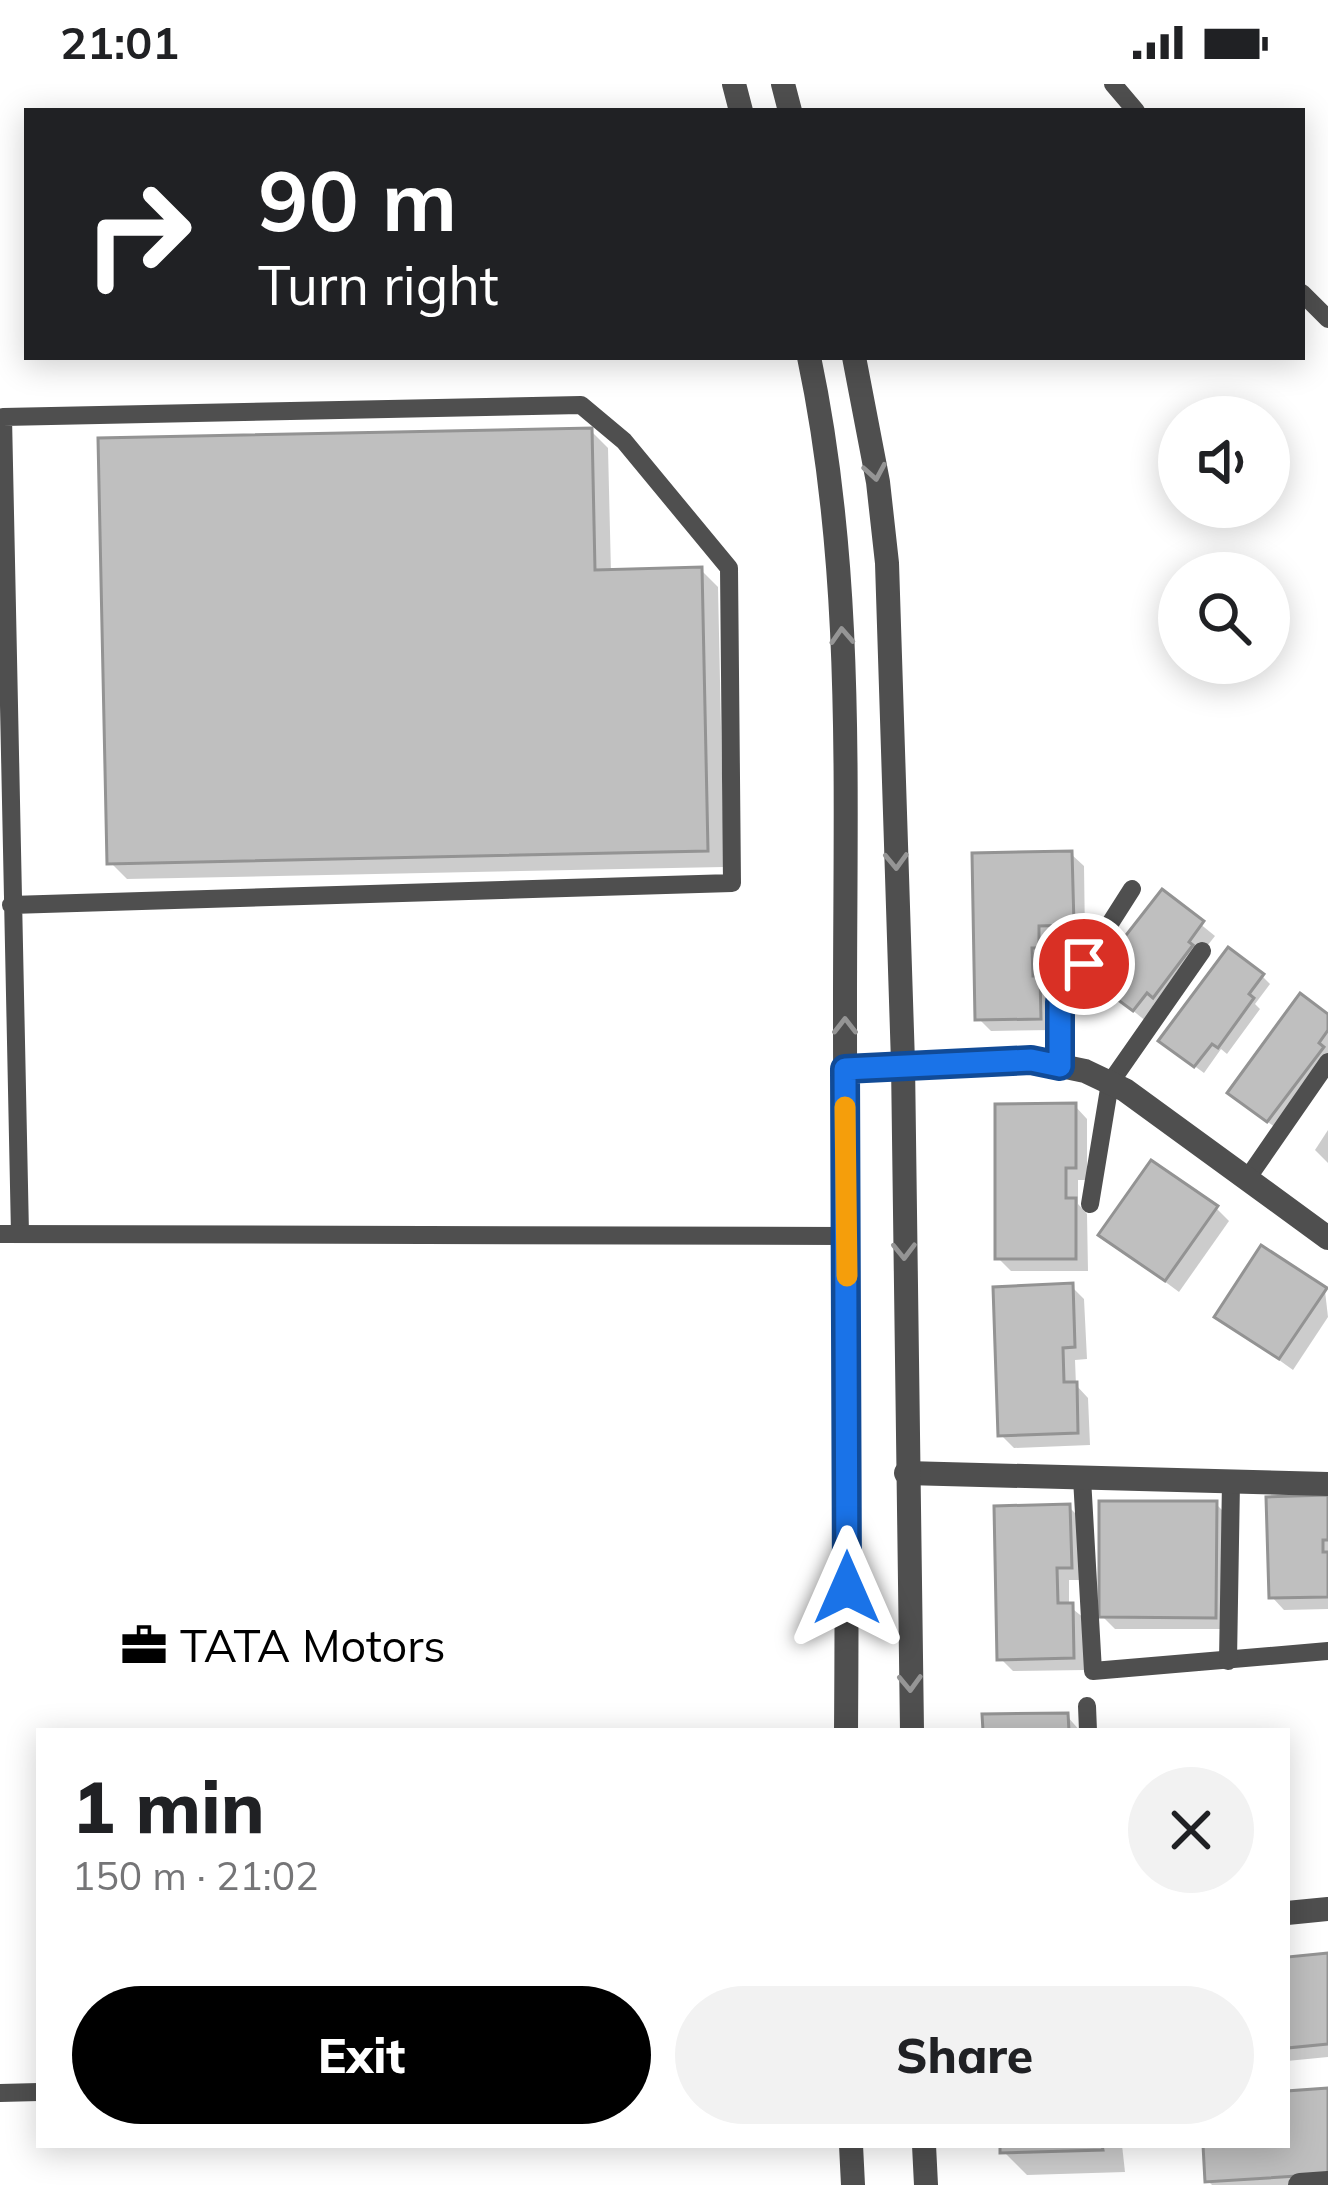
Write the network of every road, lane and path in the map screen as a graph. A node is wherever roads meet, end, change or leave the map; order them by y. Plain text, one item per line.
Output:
1 (1113, 84) edge
2 (1133, 108) edge
3 (1305, 296) edge
4 (1328, 319) edge
5 (809, 360) edge
6 (855, 360) edge
7 (1132, 889) dead end
8 (10, 905) junction
9 (1202, 951) dead end
10 (1328, 1062) edge
11 (903, 1064) junction
12 (1060, 1066) junction
13 (845, 1069) junction
14 (1110, 1083) junction
15 (1246, 1179) junction
16 (1090, 1204) dead end
17 (10, 1234) edge
18 (846, 1236) junction
19 (1328, 1238) edge
20 (906, 1473) junction
21 (1082, 1478) junction
22 (1231, 1482) junction
23 (1328, 1484) edge
24 (1328, 1651) edge
25 (1228, 1661) junction
26 (1087, 1706) dead end
27 (846, 1728) edge
28 (912, 1728) edge
29 (1088, 1728) edge
30 (1328, 1909) edge
31 (1290, 1913) edge
32 (36, 2092) edge
33 (0, 2093) edge
34 (851, 2148) edge
35 (925, 2148) edge
36 (1328, 2183) edge
37 (853, 2185) edge
38 (926, 2185) edge
39 (1300, 2185) edge

1 - 2 lane
3 - 4 lane
13 -> 5 street
6 -> 11 street
7 - 12 lane
8 - 8 lane
8 - 17 lane
9 - 14 lane
10 - 15 lane
11 - 12 street
11 - 13 street
11 -> 20 street
12 - 14 street
13 - 18 street
14 - 15 street
14 - 16 lane
15 - 19 street
17 - 18 lane
18 - 27 street
20 - 21 street
20 -> 28 street
21 - 22 street
21 - 25 lane
22 - 23 street
22 - 25 lane
24 - 25 lane
26 - 29 lane
30 - 31 street
32 - 33 lane
34 - 37 street
35 - 38 street
36 - 39 street

